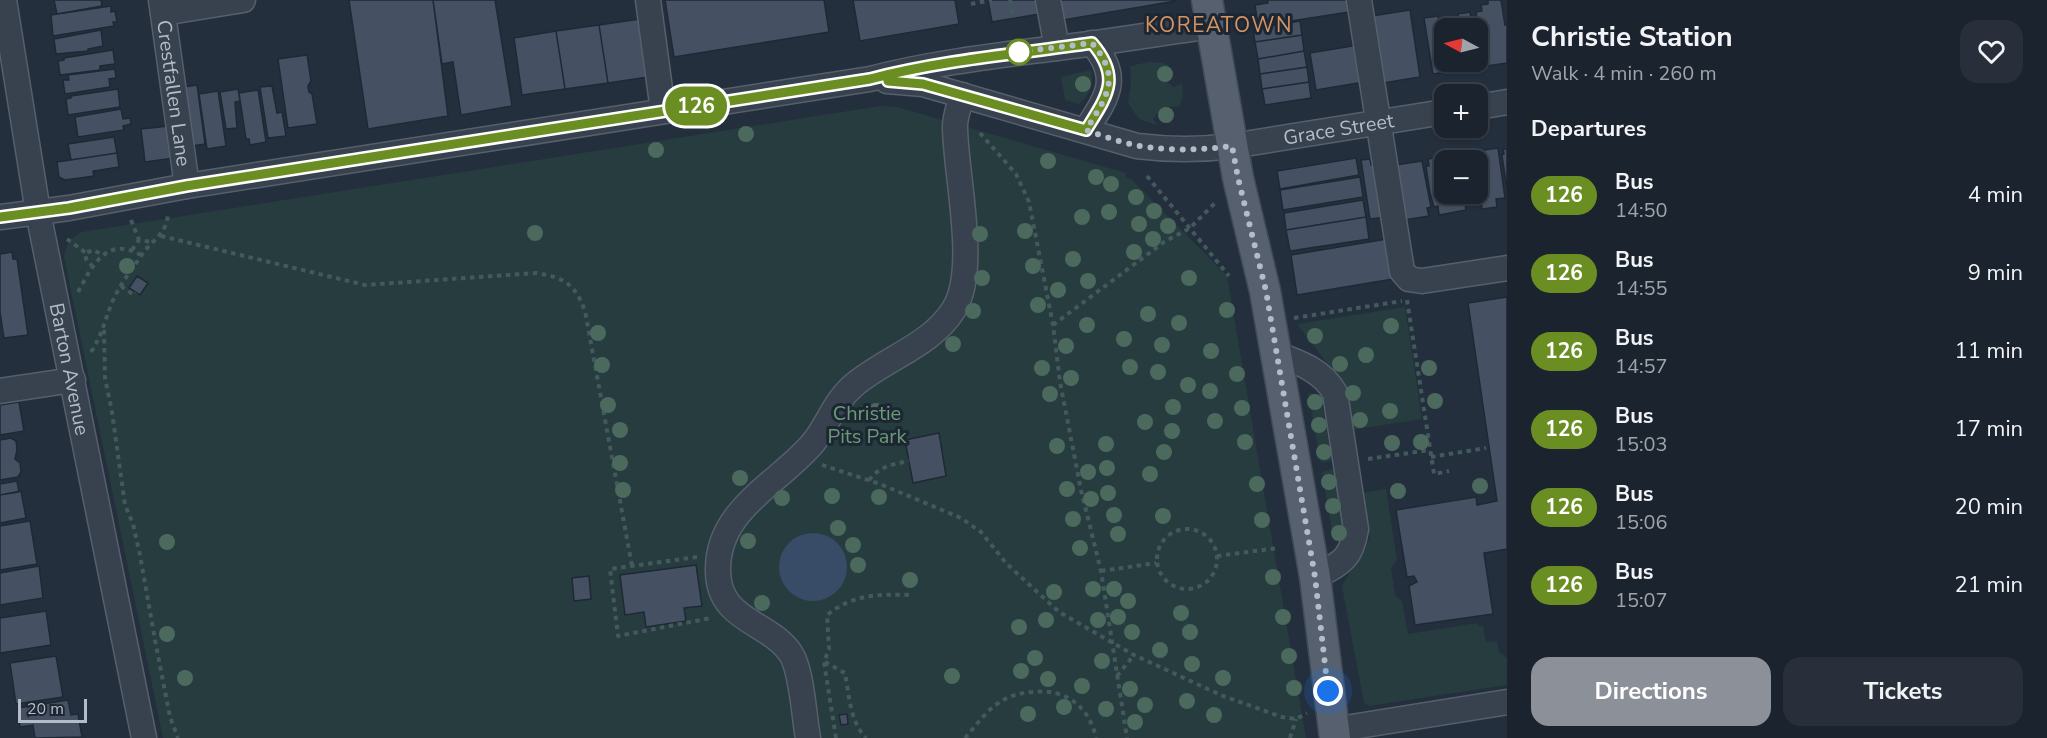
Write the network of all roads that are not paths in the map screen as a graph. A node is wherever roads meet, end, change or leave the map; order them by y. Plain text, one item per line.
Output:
1 (4, 0) edge
2 (243, 0) edge
3 (648, 0) edge
4 (1048, 0) edge
5 (1359, 0) edge
6 (162, 6) edge
7 (1209, 13) edge
8 (1092, 43) junction
9 (6, 46) edge
10 (1057, 48) junction
11 (870, 79) junction
12 (962, 95) junction
13 (1507, 102) edge
14 (1488, 105) edge
15 (663, 111) junction
16 (1434, 114) edge
17 (1378, 122) junction
18 (1086, 130) junction
19 (1232, 146) junction
20 (186, 186) junction
21 (38, 212) junction
22 (0, 217) edge
23 (1507, 268) edge
24 (1276, 354) junction
25 (73, 380) junction
26 (0, 392) edge
27 (1315, 577) junction
28 (1507, 702) edge
29 (1334, 734) edge
30 (144, 738) edge
31 (808, 738) edge

1 - 9 street, Barton Avenue
2 - 6 street
3 - 15 street
4 - 10 street
5 - 17 street
6 - 20 street, Crestfallen Lane
7 - 8 street
7 - 19 main road
8 - 10 street
8 - 18 street
9 - 21 street, Barton Avenue
10 - 11 street
11 - 12 street, Grace Street
11 - 15 street
12 - 18 street, Grace Street
12 - 31 street
13 - 14 street
15 - 20 street
16 - 17 street, Grace Street
17 - 19 street, Grace Street
17 - 23 street
18 - 19 street, Grace Street
19 - 24 main road
20 - 21 street
21 - 22 street
21 - 25 street, Barton Avenue
24 - 27 main road
24 - 27 street
25 - 26 street
25 - 30 street, Barton Avenue
27 - 29 main road
28 - 29 street

